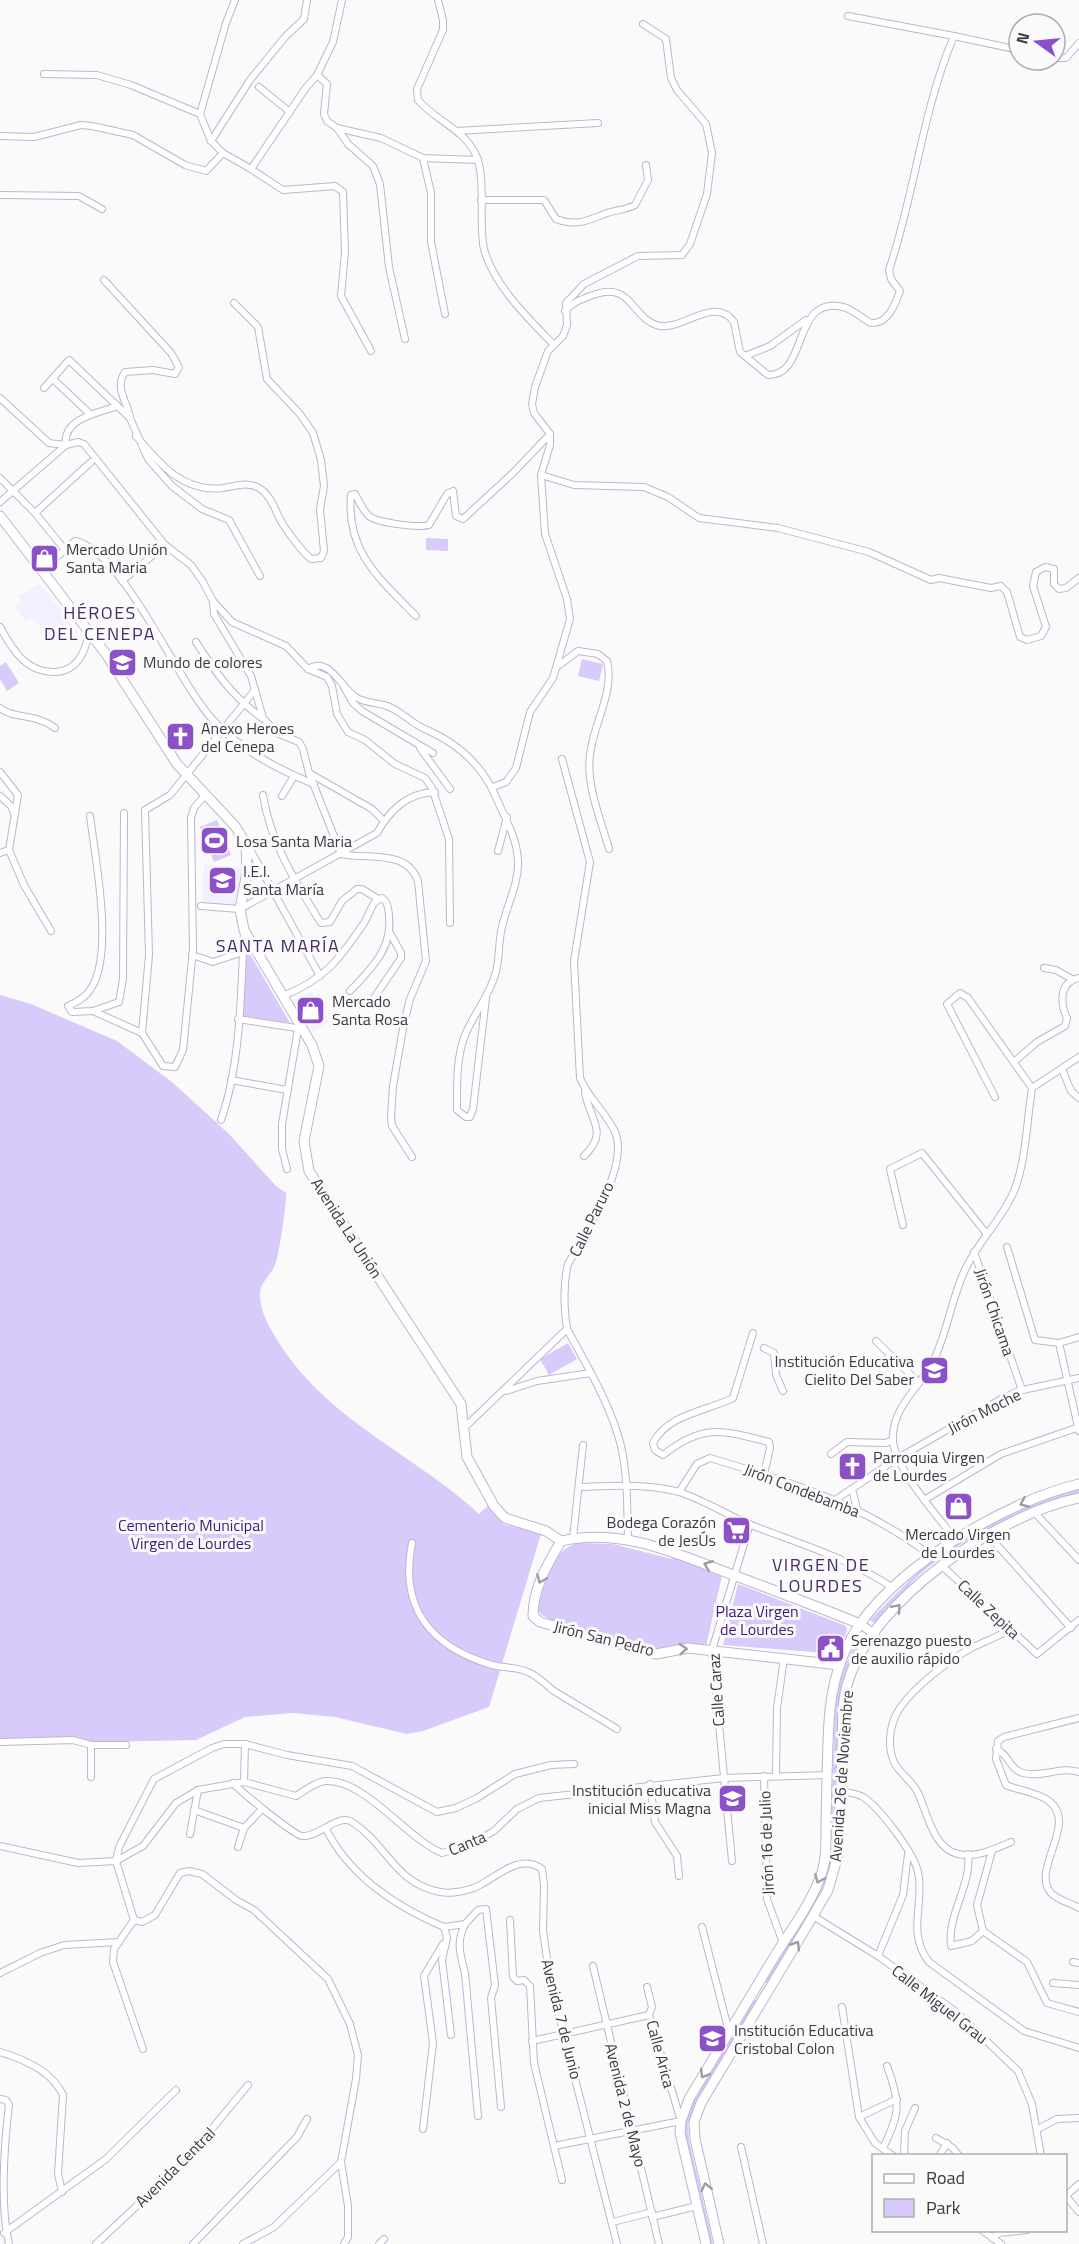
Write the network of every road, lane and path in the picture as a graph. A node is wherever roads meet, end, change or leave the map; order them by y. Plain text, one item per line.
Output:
1 (235, 0) edge
2 (307, 0) edge
3 (342, 0) edge
4 (438, 0) edge
5 (848, 16) dead end
6 (643, 24) dead end
7 (954, 36) junction
8 (1079, 43) edge
9 (1007, 47) edge
10 (1067, 57) edge
11 (44, 74) dead end
12 (317, 75) junction
13 (259, 87) dead end
14 (290, 112) junction
15 (200, 114) junction
16 (598, 123) dead end
17 (337, 128) junction
18 (456, 130) junction
19 (0, 136) edge
20 (211, 141) junction
21 (223, 153) junction
22 (423, 158) junction
23 (478, 160) junction
24 (646, 165) dead end
25 (251, 170) junction
26 (0, 195) edge
27 (481, 200) junction
28 (102, 209) dead end
29 (104, 280) dead end
30 (234, 303) dead end
31 (565, 311) junction
32 (446, 314) dead end
33 (807, 319) junction
34 (405, 339) dead end
35 (554, 345) junction
36 (371, 351) dead end
37 (745, 356) junction
38 (53, 379) junction
39 (44, 388) dead end
40 (0, 398) edge
41 (117, 406) junction
42 (90, 414) junction
43 (130, 418) junction
44 (550, 434) junction
45 (136, 436) junction
46 (66, 445) junction
47 (91, 462) dead end
48 (541, 475) junction
49 (0, 478) edge
50 (13, 490) junction
51 (0, 502) edge
52 (35, 513) junction
53 (0, 516) edge
54 (165, 544) junction
55 (65, 550) junction
56 (42, 570) junction
57 (260, 576) dead end
58 (1079, 578) edge
59 (122, 581) junction
60 (213, 601) junction
61 (416, 616) dead end
62 (0, 627) edge
63 (89, 634) junction
64 (195, 642) dead end
65 (557, 667) junction
66 (308, 669) junction
67 (344, 683) junction
68 (255, 690) junction
69 (244, 705) junction
70 (0, 708) edge
71 (263, 718) junction
72 (55, 728) dead end
73 (225, 730) junction
74 (418, 746) junction
75 (433, 753) dead end
76 (562, 759) dead end
77 (0, 772) edge
78 (309, 773) junction
79 (187, 776) junction
80 (294, 776) junction
81 (314, 783) junction
82 (493, 787) junction
83 (450, 789) dead end
84 (435, 792) junction
85 (205, 795) junction
86 (262, 795) dead end
87 (0, 796) edge
88 (282, 796) dead end
89 (124, 813) dead end
90 (14, 814) junction
91 (90, 816) dead end
92 (507, 817) junction
93 (384, 821) junction
94 (246, 843) junction
95 (609, 849) dead end
96 (9, 850) junction
97 (498, 851) dead end
98 (0, 853) edge
99 (341, 854) junction
100 (294, 879) junction
101 (273, 891) junction
102 (378, 899) junction
103 (201, 906) dead end
104 (240, 909) junction
105 (450, 923) dead end
106 (244, 930) junction
107 (51, 931) dead end
108 (390, 933) junction
109 (243, 952) junction
110 (192, 955) junction
111 (1044, 968) dead end
112 (320, 976) junction
113 (1076, 979) edge
114 (350, 991) dead end
115 (283, 996) junction
116 (486, 998) junction
117 (372, 1001) dead end
118 (93, 1011) junction
119 (238, 1019) junction
120 (298, 1025) junction
121 (142, 1033) junction
122 (1078, 1060) edge
123 (1014, 1062) junction
124 (1062, 1069) junction
125 (231, 1080) junction
126 (1032, 1088) junction
127 (287, 1090) junction
128 (585, 1090) junction
129 (995, 1097) dead end
130 (1079, 1098) edge
131 (221, 1120) dead end
132 (584, 1156) dead end
133 (412, 1157) dead end
134 (287, 1169) dead end
135 (903, 1225) dead end
136 (986, 1233) junction
137 (1007, 1247) dead end
138 (974, 1252) junction
139 (567, 1329) junction
140 (753, 1333) dead end
141 (1079, 1337) edge
142 (876, 1341) dead end
143 (1059, 1342) junction
144 (764, 1348) dead end
145 (591, 1372) junction
146 (1079, 1378) edge
147 (1067, 1381) junction
148 (919, 1383) junction
149 (783, 1390) dead end
150 (1022, 1390) junction
151 (504, 1392) junction
152 (464, 1428) junction
153 (1079, 1428) edge
154 (893, 1440) junction
155 (583, 1445) dead end
156 (831, 1454) dead end
157 (898, 1458) junction
158 (764, 1474) junction
159 (1079, 1484) edge
160 (626, 1486) junction
161 (579, 1487) junction
162 (852, 1489) junction
163 (679, 1492) junction
164 (1079, 1498) edge
165 (835, 1500) junction
166 (924, 1500) junction
167 (857, 1509) junction
168 (1035, 1513) junction
169 (750, 1524) junction
170 (989, 1536) junction
171 (573, 1538) junction
172 (627, 1539) junction
173 (956, 1540) junction
174 (561, 1541) junction
175 (412, 1543) dead end
176 (931, 1556) junction
177 (1079, 1560) edge
178 (940, 1565) junction
179 (733, 1575) junction
180 (893, 1588) junction
181 (1079, 1620) edge
182 (860, 1624) junction
183 (1071, 1628) junction
184 (1010, 1629) junction
185 (875, 1634) junction
186 (712, 1650) junction
187 (784, 1658) junction
188 (839, 1665) junction
189 (1079, 1718) edge
190 (617, 1729) dead end
191 (0, 1742) edge
192 (244, 1744) junction
193 (91, 1745) junction
194 (126, 1745) dead end
195 (996, 1749) junction
196 (574, 1764) dead end
197 (1079, 1772) edge
198 (828, 1775) junction
199 (764, 1776) junction
200 (776, 1776) junction
201 (91, 1777) dead end
202 (724, 1778) junction
203 (244, 1782) junction
204 (233, 1783) junction
205 (650, 1784) junction
206 (198, 1790) junction
207 (841, 1791) junction
208 (262, 1809) junction
209 (194, 1810) junction
210 (244, 1828) junction
211 (326, 1829) junction
212 (190, 1834) dead end
213 (1011, 1842) dead end
214 (0, 1846) edge
215 (238, 1847) dead end
216 (992, 1851) junction
217 (908, 1853) junction
218 (968, 1854) junction
219 (116, 1861) junction
220 (732, 1861) dead end
221 (679, 1876) dead end
222 (1079, 1908) edge
223 (813, 1916) junction
224 (134, 1920) junction
225 (510, 1920) dead end
226 (465, 1924) junction
227 (444, 1927) junction
228 (702, 1927) dead end
229 (983, 1931) junction
230 (447, 1938) junction
231 (119, 1942) junction
232 (783, 1943) junction
233 (878, 1956) junction
234 (592, 1966) dead end
235 (0, 1973) edge
236 (1053, 1983) dead end
237 (1079, 1985) edge
238 (648, 1987) dead end
239 (755, 1988) junction
240 (766, 1995) junction
241 (842, 2007) dead end
242 (1079, 2012) edge
243 (649, 2015) junction
244 (606, 2025) junction
245 (729, 2032) junction
246 (565, 2034) junction
247 (451, 2035) dead end
248 (532, 2041) junction
249 (1079, 2048) edge
250 (143, 2049) dead end
251 (0, 2052) edge
252 (887, 2066) dead end
253 (248, 2085) dead end
254 (176, 2090) dead end
255 (0, 2099) edge
256 (897, 2100) junction
257 (501, 2107) dead end
258 (915, 2108) dead end
259 (478, 2116) dead end
260 (859, 2117) junction
261 (1079, 2118) edge
262 (307, 2119) dead end
263 (681, 2121) junction
264 (423, 2129) dead end
265 (632, 2129) junction
266 (1038, 2129) junction
267 (592, 2137) junction
268 (936, 2138) dead end
269 (946, 2143) junction
270 (554, 2146) junction
271 (741, 2147) dead end
272 (883, 2148) junction
273 (890, 2154) edge
274 (904, 2154) edge
275 (940, 2154) edge
276 (957, 2154) edge
277 (1041, 2154) edge
278 (341, 2163) junction
279 (562, 2180) dead end
280 (1079, 2184) edge
281 (62, 2192) junction
282 (1067, 2195) edge
283 (1067, 2197) edge
284 (697, 2206) junction
285 (1079, 2212) edge
286 (652, 2214) junction
287 (613, 2222) junction
288 (984, 2232) edge
289 (1008, 2232) edge
290 (4, 2233) junction
291 (259, 2235) junction
292 (992, 2238) junction
293 (9, 2244) edge
294 (96, 2244) edge
295 (193, 2244) edge
296 (243, 2244) edge
297 (264, 2244) edge
298 (344, 2244) edge
299 (617, 2244) edge
300 (659, 2244) edge
301 (706, 2244) edge
302 (719, 2244) edge
303 (763, 2244) edge
304 (1001, 2244) edge

1 - 15 street
2 - 20 street
3 - 12 street
4 - 18 street
5 - 7 street
6 - 31 street
7 - 9 street
7 - 33 street
8 - 10 street
11 - 15 street
12 - 14 street
12 - 17 street
13 - 14 street
14 - 25 street
15 - 20 street
16 - 18 street
17 - 22 street
17 - 34 street
18 - 23 street
19 - 21 street
20 - 21 street
21 - 25 street
22 - 23 street
22 - 32 street
23 - 27 street
24 - 27 street
25 - 36 street
26 - 28 street
27 - 35 street
29 - 43 street
30 - 45 street
31 - 35 street
31 - 37 street
33 - 37 street
33 - 37 street
35 - 44 street
38 - 39 street
38 - 41 street
38 - 42 street
40 - 46 street
41 - 42 street
41 - 43 street
42 - 46 street
43 - 45 street
44 - 48 street
44 - 61 street
45 - 57 street
46 - 50 street
46 - 54 street
47 - 52 street
48 - 58 street
48 - 65 street
49 - 50 street
50 - 51 street
50 - 52 street
52 - 55 street
53 - 56 main road
54 - 59 street
54 - 60 street
55 - 56 street
55 - 59 street
56 - 63 main road
59 - 73 street
60 - 66 street
60 - 68 street
62 - 63 street
63 - 79 main road
64 - 69 street
65 - 82 street
65 - 95 street
66 - 67 street
66 - 84 street
67 - 74 street
67 - 82 street
68 - 69 street
68 - 71 street
69 - 71 street
69 - 73 street
70 - 72 street
71 - 78 street
73 - 79 street
73 - 80 street
74 - 75 street
74 - 83 street
76 - 128 street, Calle Paruro
77 - 90 street
78 - 81 street
78 - 93 street
79 - 85 main road
79 - 121 street
80 - 81 street
80 - 88 street
81 - 99 street
82 - 92 street
84 - 93 street
84 - 105 street
85 - 94 main road
85 - 110 street
86 - 100 street
87 - 90 street
89 - 118 street
90 - 96 street
91 - 118 street
92 - 97 street
92 - 116 street
93 - 99 street
94 - 101 street
94 - 104 main road, Avenida La Unión
96 - 98 street
96 - 107 street
99 - 100 street
99 - 133 street
100 - 101 street
100 - 102 street
101 - 104 street
101 - 112 street
102 - 108 street
102 - 112 street
103 - 104 street
104 - 106 main road, Avenida La Unión
106 - 109 street
106 - 115 main road, Avenida La Unión
108 - 114 street
108 - 117 street
109 - 110 street
109 - 119 street
110 - 121 street
111 - 113 street
112 - 115 street
113 - 123 street
115 - 120 main road, Avenida La Unión
116 - 116 street
118 - 121 street
119 - 120 street
119 - 125 street
120 - 127 street
120 - 152 main road, Avenida La Unión
122 - 124 street
123 - 126 street
123 - 129 street
124 - 126 street
124 - 130 street
125 - 127 street
125 - 131 street
126 - 136 street, Jirón Chicama
127 - 134 street
128 - 132 street
128 - 139 street, Calle Paruro
135 - 136 street
136 - 138 street, Jirón Chicama
137 - 143 street
138 - 148 street
138 - 150 street, Jirón Chicama
139 - 145 street, Calle Paruro
139 - 151 street
140 - 158 street
141 - 143 street
142 - 148 street
143 - 147 street
144 - 149 street
145 - 151 street
145 - 160 street, Calle Paruro
146 - 147 street, Jirón Moche
147 - 150 street, Jirón Moche
147 - 153 street
148 - 154 street
150 - 157 street, Jirón Moche
151 - 152 street
152 - 174 main road, Avenida La Unión
153 - 166 street
154 - 156 street
154 - 157 street
155 - 161 street
157 - 162 street, Jirón Moche
157 - 166 street
158 - 163 street, Jirón Condebamba
158 - 165 street, Jirón Condebamba
159 -> 173 main road, Avenida 26 de Noviembre
160 - 161 street
160 - 163 street
160 - 172 street, Calle Paruro
161 - 171 street
162 - 165 street, Jirón Moche
162 - 167 street
163 - 169 street
164 - 168 main road, Avenida 26 de Noviembre
165 - 167 street, Jirón Condebamba
166 - 173 street
167 - 176 street, Jirón Condebamba
168 - 170 main road, Avenida 26 de Noviembre
168 - 177 street
169 - 179 street, Calle Caraz
169 - 180 street
170 - 178 main road, Avenida 26 de Noviembre
170 - 183 street
171 - 172 main road
171 - 174 main road
179 -> 172 main road
173 - 176 main road, Avenida 26 de Noviembre
174 -> 186 main road, Jirón San Pedro
175 - 190 street
176 - 180 main road, Avenida 26 de Noviembre
178 - 184 street, Calle Zepita
185 -> 178 main road, Avenida 26 de Noviembre
179 - 182 main road
179 - 186 street, Calle Caraz
180 - 182 main road, Avenida 26 de Noviembre
181 - 183 street
182 - 185 street
182 - 188 main road, Avenida 26 de Noviembre
183 - 184 street, Calle Zepita
184 - 218 street
185 - 207 main road, Avenida 26 de Noviembre
186 - 187 main road, Jirón San Pedro
186 - 202 street, Calle Caraz
187 - 188 main road, Jirón San Pedro
187 - 200 street
188 - 198 main road, Avenida 26 de Noviembre
189 - 195 street
191 - 193 street
192 - 196 street
192 - 203 street
192 - 219 street
193 - 194 street
193 - 201 street
195 - 197 street
195 - 222 street
198 - 200 street, Canta
198 -> 232 main road, Avenida 26 de Noviembre
199 - 200 street, Canta
199 - 202 street, Canta
199 - 232 street, Jirón 16 de Julio
202 - 205 street, Canta
202 - 220 street, Calle Caraz
203 - 204 street, Canta
203 - 205 street, Canta
204 - 206 street, Canta
204 - 208 street, Avenida 7 de Junio
205 - 221 street
206 - 209 street
206 - 219 street, Canta
207 - 217 street
207 - 223 main road, Avenida 26 de Noviembre
208 - 210 street
208 - 211 street, Avenida 7 de Junio
209 - 210 street
209 - 212 street
210 - 215 street
211 - 227 street
211 - 246 street, Avenida 7 de Junio
213 - 216 street
214 - 219 street
216 - 218 street
216 - 229 street
217 - 233 street
217 - 249 street
218 - 229 street
219 - 224 street
223 - 233 street, Calle Miguel Grau
240 -> 223 main road, Avenida 26 de Noviembre
224 - 231 street
224 - 278 street
225 - 248 street
226 - 227 street
226 - 257 street
226 - 259 street
227 - 230 street
228 - 245 street
229 - 242 street
230 - 247 street
230 - 264 street
231 - 235 street
231 - 250 street
232 - 239 main road, Avenida 26 de Noviembre
233 - 266 street, Calle Miguel Grau
234 - 244 street, Avenida 2 de Mayo
236 - 237 street
238 - 243 street, Calle Arica
239 - 240 main road
239 - 245 main road, Avenida 26 de Noviembre
302 -> 240 main road, Avenida 26 de Noviembre
241 - 260 street
243 - 244 street
243 - 263 street, Calle Arica
244 - 246 street
244 - 265 street, Avenida 2 de Mayo
245 -> 263 main road, Avenida 26 de Noviembre
246 - 248 street
246 - 267 street, Avenida 7 de Junio
248 - 270 street
251 - 281 street
252 - 256 street
253 - 294 street, Avenida Central
254 - 281 street
255 - 290 street
256 - 260 street
256 - 272 street
258 - 274 street
260 - 272 street
261 - 266 street
262 - 295 street
263 - 265 street
263 - 284 main road, Avenida 26 de Noviembre
265 - 267 street
265 - 286 street, Avenida 2 de Mayo
266 - 277 street, Calle Miguel Grau
267 - 270 street
267 - 287 street, Avenida 7 de Junio
268 - 269 street
269 - 275 street
269 - 276 street
270 - 279 street
271 - 303 street
272 - 273 street
278 - 291 street
278 - 298 street
280 - 282 street
281 - 290 street
283 - 285 street
284 - 286 street
284 - 301 main road, Avenida 26 de Noviembre
286 - 287 street
286 - 300 street, Avenida 2 de Mayo
287 - 299 street, Avenida 7 de Junio
288 - 292 street
289 - 292 street
290 - 293 street
291 - 296 street
291 - 297 street
292 - 304 street

